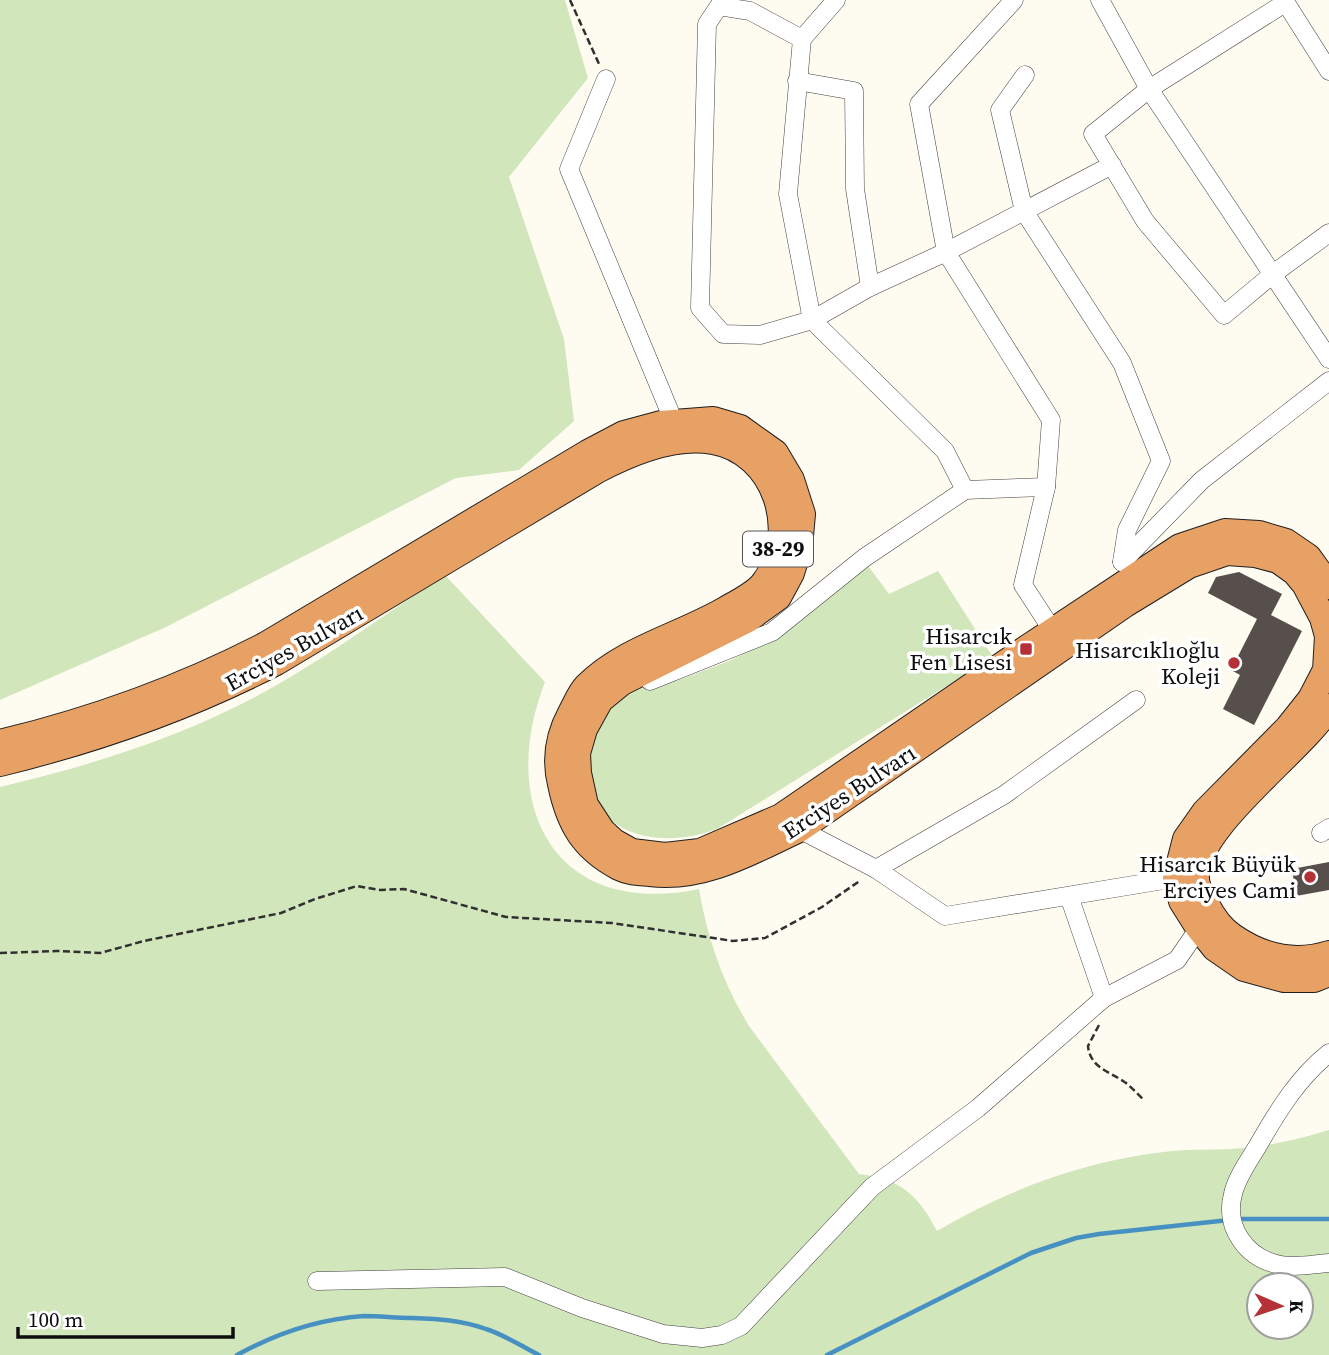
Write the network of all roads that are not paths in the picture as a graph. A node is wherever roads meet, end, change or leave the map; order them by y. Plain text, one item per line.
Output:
1 (836, 0) edge
2 (1014, 0) edge
3 (1100, 0) edge
4 (1284, 2) edge
5 (802, 39) junction
6 (1329, 70) edge
7 (1025, 75) dead end
8 (606, 79) road end
9 (797, 81) junction
10 (1149, 89) junction
11 (1112, 165) junction
12 (1024, 211) junction
13 (1329, 233) edge
14 (946, 252) junction
15 (1273, 274) junction
16 (870, 287) junction
17 (812, 320) junction
18 (1329, 359) edge
19 (1329, 381) edge
20 (674, 422) junction
21 (1046, 487) junction
22 (965, 490) junction
23 (1126, 570) junction
24 (1329, 586) edge
25 (1053, 631) junction
26 (610, 692) junction
27 (1136, 700) dead end
28 (1329, 707) edge
29 (0, 743) edge
30 (0, 763) edge
31 (799, 829) junction
32 (876, 869) junction
33 (1175, 878) junction
34 (1069, 896) junction
35 (1199, 928) junction
36 (1329, 954) edge
37 (1329, 973) edge
38 (1104, 998) junction
39 (1329, 1053) edge
40 (1329, 1263) edge
41 (317, 1281) dead end

1 - 5 street
2 - 14 street
3 - 10 street
4 - 6 street
4 - 10 street
5 - 9 street
5 - 17 street
7 - 12 street
8 - 20 street
9 - 16 street
9 - 17 street
10 - 11 street
10 - 15 street
11 - 12 street
11 - 15 street
12 - 14 street
12 - 23 street
13 - 15 street
14 - 16 street
14 - 21 street
15 - 18 street
16 - 17 street
17 - 22 street
19 - 23 street
20 - 26 highway, Erciyes Bulvarı / 38-29
20 - 29 highway, Erciyes Bulvarı / 38-29
21 - 22 street
21 - 25 street
22 - 26 street
23 - 24 highway, Erciyes Bulvarı / 38-29
23 - 25 highway, Erciyes Bulvarı / 38-29
25 - 26 highway, Erciyes Bulvarı / 38-29
27 - 32 street
28 - 36 highway
30 - 31 highway, Erciyes Bulvarı / 38-29
31 - 32 street
31 - 33 highway, Erciyes Bulvarı / 38-29
32 - 34 street
33 - 34 street
33 - 35 highway
34 - 38 street
35 - 37 highway
35 - 38 street
38 - 41 street
39 - 40 street

